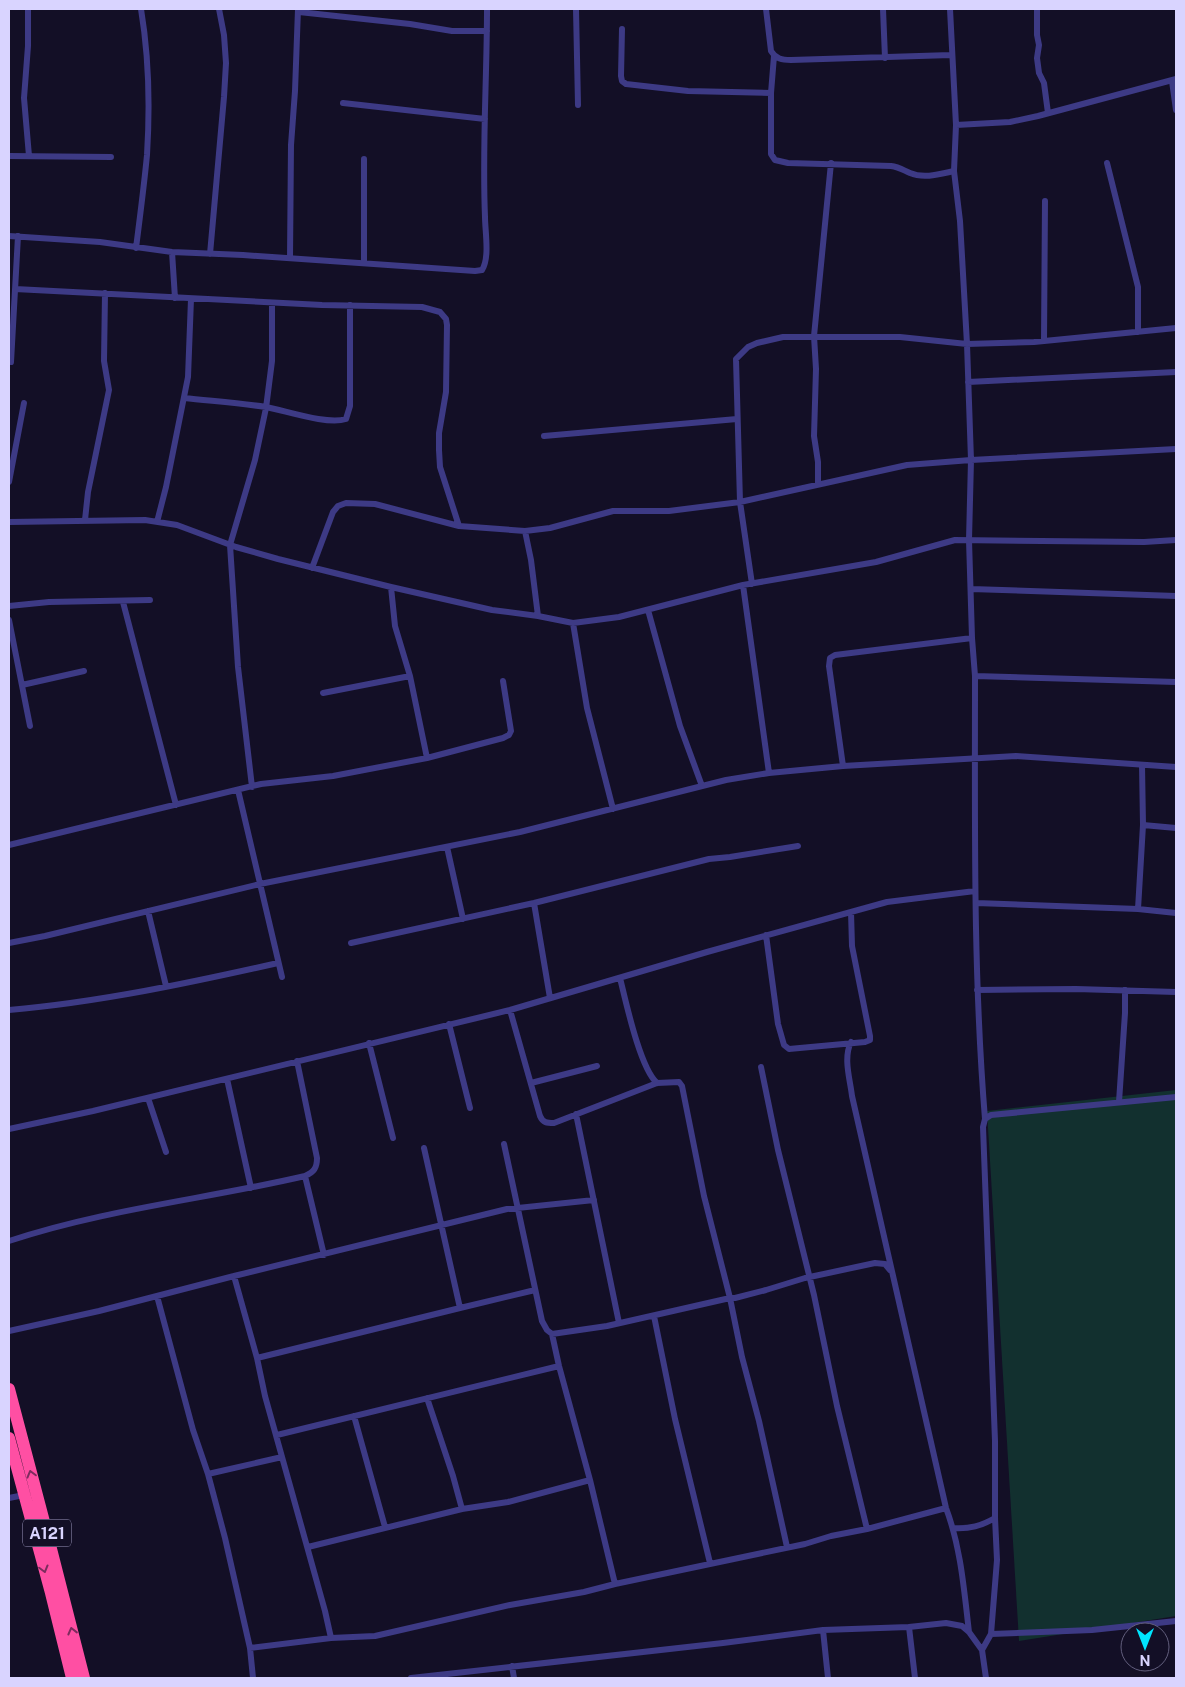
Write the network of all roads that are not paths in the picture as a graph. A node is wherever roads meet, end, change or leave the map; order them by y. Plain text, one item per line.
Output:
1 (28, 9) edge
2 (141, 9) edge
3 (219, 9) edge
4 (487, 9) edge
5 (576, 9) edge
6 (766, 9) edge
7 (882, 9) edge
8 (950, 9) edge
9 (1037, 9) edge
10 (299, 11) edge
11 (622, 29) dead end
12 (487, 31) junction
13 (951, 55) junction
14 (774, 56) junction
15 (886, 58) junction
16 (1174, 80) edge
17 (771, 93) junction
18 (343, 103) dead end
19 (578, 105) dead end
20 (1176, 110) edge
21 (1048, 113) junction
22 (485, 119) junction
23 (956, 124) junction
24 (9, 156) edge
25 (29, 156) junction
26 (111, 157) dead end
27 (364, 159) dead end
28 (832, 163) junction
29 (1107, 163) dead end
30 (954, 171) junction
31 (1045, 201) dead end
32 (9, 236) edge
33 (18, 236) junction
34 (136, 248) junction
35 (172, 252) junction
36 (210, 254) junction
37 (290, 258) junction
38 (364, 262) junction
39 (15, 289) junction
40 (105, 293) junction
41 (175, 298) junction
42 (191, 299) junction
43 (272, 303) junction
44 (350, 305) junction
45 (1176, 328) edge
46 (1138, 332) junction
47 (814, 336) junction
48 (1044, 341) junction
49 (967, 344) junction
50 (11, 362) dead end
51 (1176, 372) edge
52 (968, 382) junction
53 (184, 398) junction
54 (24, 403) dead end
55 (266, 408) junction
56 (737, 419) junction
57 (544, 436) dead end
58 (1176, 449) edge
59 (971, 460) junction
60 (9, 482) edge
61 (818, 484) junction
62 (740, 502) junction
63 (84, 520) junction
64 (9, 522) edge
65 (158, 522) junction
66 (458, 526) junction
67 (525, 530) junction
68 (969, 540) junction
69 (1176, 540) edge
70 (230, 545) junction
71 (312, 568) junction
72 (752, 584) junction
73 (743, 585) junction
74 (391, 587) junction
75 (970, 588) junction
76 (1176, 596) edge
77 (150, 600) dead end
78 (123, 602) junction
79 (9, 606) edge
80 (648, 610) junction
81 (538, 616) junction
82 (9, 620) edge
83 (573, 623) junction
84 (972, 638) junction
85 (84, 670) dead end
86 (410, 676) junction
87 (975, 676) junction
88 (504, 681) dead end
89 (1176, 682) edge
90 (22, 685) junction
91 (323, 692) dead end
92 (30, 726) dead end
93 (427, 758) junction
94 (975, 758) junction
95 (1142, 765) junction
96 (843, 766) junction
97 (1176, 767) edge
98 (769, 773) junction
99 (702, 786) junction
100 (252, 787) junction
101 (238, 790) junction
102 (176, 806) junction
103 (613, 809) junction
104 (1143, 825) junction
105 (1176, 828) edge
106 (9, 845) edge
107 (798, 846) dead end
108 (447, 847) junction
109 (260, 884) junction
110 (976, 891) junction
111 (534, 903) junction
112 (976, 903) junction
113 (1138, 909) junction
114 (148, 911) junction
115 (851, 912) junction
116 (1176, 913) edge
117 (463, 919) junction
118 (766, 936) junction
119 (9, 943) edge
120 (351, 943) dead end
121 (278, 963) junction
122 (282, 978) dead end
123 (620, 978) junction
124 (166, 986) junction
125 (977, 990) junction
126 (1125, 990) junction
127 (1176, 992) edge
128 (550, 998) junction
129 (9, 1010) edge
130 (510, 1010) junction
131 (449, 1024) junction
132 (851, 1042) junction
133 (369, 1043) junction
134 (297, 1061) junction
135 (597, 1066) dead end
136 (761, 1067) dead end
137 (227, 1079) junction
138 (531, 1083) junction
139 (657, 1083) junction
140 (1176, 1096) edge
141 (148, 1098) junction
142 (1119, 1102) junction
143 (470, 1108) dead end
144 (576, 1114) junction
145 (984, 1119) junction
146 (9, 1129) edge
147 (393, 1138) dead end
148 (504, 1144) dead end
149 (424, 1148) dead end
150 (166, 1152) dead end
151 (305, 1176) junction
152 (251, 1188) junction
153 (594, 1200) junction
154 (518, 1208) junction
155 (442, 1226) junction
156 (9, 1241) edge
157 (324, 1255) junction
158 (892, 1273) junction
159 (234, 1276) junction
160 (810, 1277) junction
161 (535, 1290) junction
162 (157, 1296) junction
163 (730, 1298) junction
164 (460, 1308) junction
165 (654, 1316) junction
166 (619, 1323) junction
167 (9, 1331) edge
168 (552, 1334) junction
169 (257, 1358) junction
170 (559, 1366) junction
171 (9, 1389) edge
172 (427, 1398) junction
173 (354, 1416) junction
174 (277, 1435) junction
175 (9, 1438) edge
176 (282, 1457) junction
177 (208, 1474) junction
178 (590, 1480) junction
179 (24, 1494) junction
180 (9, 1498) edge
181 (946, 1508) junction
182 (462, 1509) junction
183 (995, 1518) junction
184 (385, 1527) junction
185 (953, 1528) junction
186 (867, 1529) junction
187 (308, 1547) junction
188 (786, 1547) junction
189 (710, 1563) junction
190 (615, 1584) junction
191 (1176, 1620) edge
192 (909, 1627) junction
193 (823, 1630) junction
194 (969, 1632) junction
195 (991, 1634) junction
196 (331, 1638) junction
197 (250, 1648) junction
198 (982, 1650) junction
199 (512, 1666) junction
200 (72, 1678) edge
201 (84, 1678) edge
202 (253, 1678) edge
203 (411, 1678) edge
204 (514, 1678) edge
205 (828, 1678) edge
206 (915, 1678) edge
207 (986, 1678) edge

1 - 25 street
2 - 34 street
3 - 36 street
4 - 12 street
5 - 19 street
6 - 14 street
7 - 15 street
8 - 13 street
9 - 21 street
10 - 12 street
10 - 37 street
11 - 17 street
12 - 22 street
13 - 15 street
13 - 23 street
14 - 15 street
14 - 17 street
16 - 20 street
16 - 21 street
17 - 28 street
18 - 22 street
21 - 23 street
22 - 38 street
23 - 30 street
24 - 25 street
25 - 26 street
27 - 38 street
28 - 30 street
28 - 47 street
29 - 46 street
30 - 49 street
31 - 48 street
32 - 33 street
33 - 34 street
33 - 39 street
34 - 35 street
35 - 36 street
35 - 41 street
36 - 37 street
37 - 38 street
39 - 40 street
39 - 50 street
40 - 41 street
40 - 63 street
41 - 42 street
42 - 43 street
42 - 53 street
43 - 44 street
43 - 55 street
44 - 55 street
44 - 66 street
45 - 46 street
46 - 48 street
47 - 49 street
47 - 56 street
47 - 61 street
48 - 49 street
49 - 52 street
51 - 52 street
52 - 59 street
53 - 55 street
53 - 65 street
54 - 60 street
55 - 70 street
56 - 57 street
56 - 62 street
58 - 59 street
59 - 61 street
59 - 68 street
61 - 62 street
62 - 67 street
62 - 72 street
63 - 64 street
63 - 65 street
65 - 70 street
66 - 67 street
66 - 71 street
67 - 81 street
68 - 69 street
68 - 72 street
68 - 75 street
70 - 71 street
70 - 100 street
71 - 74 street
72 - 73 street
73 - 80 street
73 - 98 street
74 - 81 street
74 - 86 street
75 - 76 street
75 - 84 street
77 - 78 street
78 - 79 street
78 - 102 street
80 - 83 street
80 - 99 street
81 - 83 street
82 - 90 street
83 - 103 street
84 - 87 street
84 - 96 street
85 - 90 street
86 - 91 street
86 - 93 street
87 - 89 street
87 - 94 street
88 - 93 street
90 - 92 street
93 - 100 street
94 - 95 street
94 - 96 street
94 - 110 street
95 - 97 street
95 - 104 street
96 - 98 street
98 - 99 street
99 - 103 street
100 - 101 street
101 - 102 street
101 - 109 street
102 - 106 street
103 - 108 street
104 - 105 street
104 - 113 street
107 - 111 street
108 - 109 street
108 - 117 street
109 - 114 street
109 - 121 street
110 - 112 street
110 - 115 street
111 - 117 street
111 - 128 street
112 - 113 street
112 - 125 street
113 - 116 street
114 - 119 street
114 - 124 street
115 - 118 street
115 - 132 street
117 - 120 street
118 - 123 street
118 - 132 street
121 - 122 street
121 - 124 street
123 - 128 street
123 - 139 street
124 - 129 street
125 - 126 street
125 - 145 street
126 - 127 street
126 - 142 street
128 - 130 street
130 - 131 street
130 - 138 street
131 - 133 street
131 - 143 street
132 - 158 street
133 - 134 street
133 - 147 street
134 - 137 street
134 - 151 street
135 - 138 street
136 - 160 street
137 - 141 street
137 - 152 street
138 - 144 street
139 - 144 street
139 - 163 street
140 - 142 street
141 - 146 street
141 - 150 street
142 - 145 street
144 - 153 street
145 - 183 street
148 - 154 street
149 - 155 street
151 - 152 street
151 - 157 street
152 - 156 street
153 - 154 street
153 - 166 street
154 - 155 street
154 - 161 street
155 - 157 street
155 - 164 street
157 - 159 street
158 - 160 street
158 - 181 street
159 - 162 street
159 - 169 street
160 - 163 street
160 - 186 street
161 - 164 street
161 - 168 street
162 - 167 street
162 - 177 street
163 - 165 street
163 - 188 street
164 - 169 street
165 - 166 street
165 - 189 street
166 - 168 street
168 - 170 street
169 - 174 street
170 - 172 street
170 - 178 street
201 -> 171 highway, A121
172 - 173 street
172 - 182 street
173 - 174 street
173 - 184 street
174 - 176 street
175 - 179 highway, A121
176 - 177 street
176 - 187 street
177 - 197 street
178 - 182 street
178 - 190 street
179 - 180 street
179 -> 200 highway, A121
181 - 185 street
181 - 186 street
182 - 184 street
183 - 185 street
183 - 195 street
184 - 187 street
185 - 194 street
186 - 188 street
187 - 196 street
188 - 189 street
189 - 190 street
190 - 196 street
191 - 195 street
192 - 193 street
192 - 194 street
192 - 206 street
193 - 199 street
193 - 205 street
194 - 198 street
195 - 198 street
196 - 197 street
197 - 202 street
198 - 207 street
199 - 203 street
199 - 204 street

